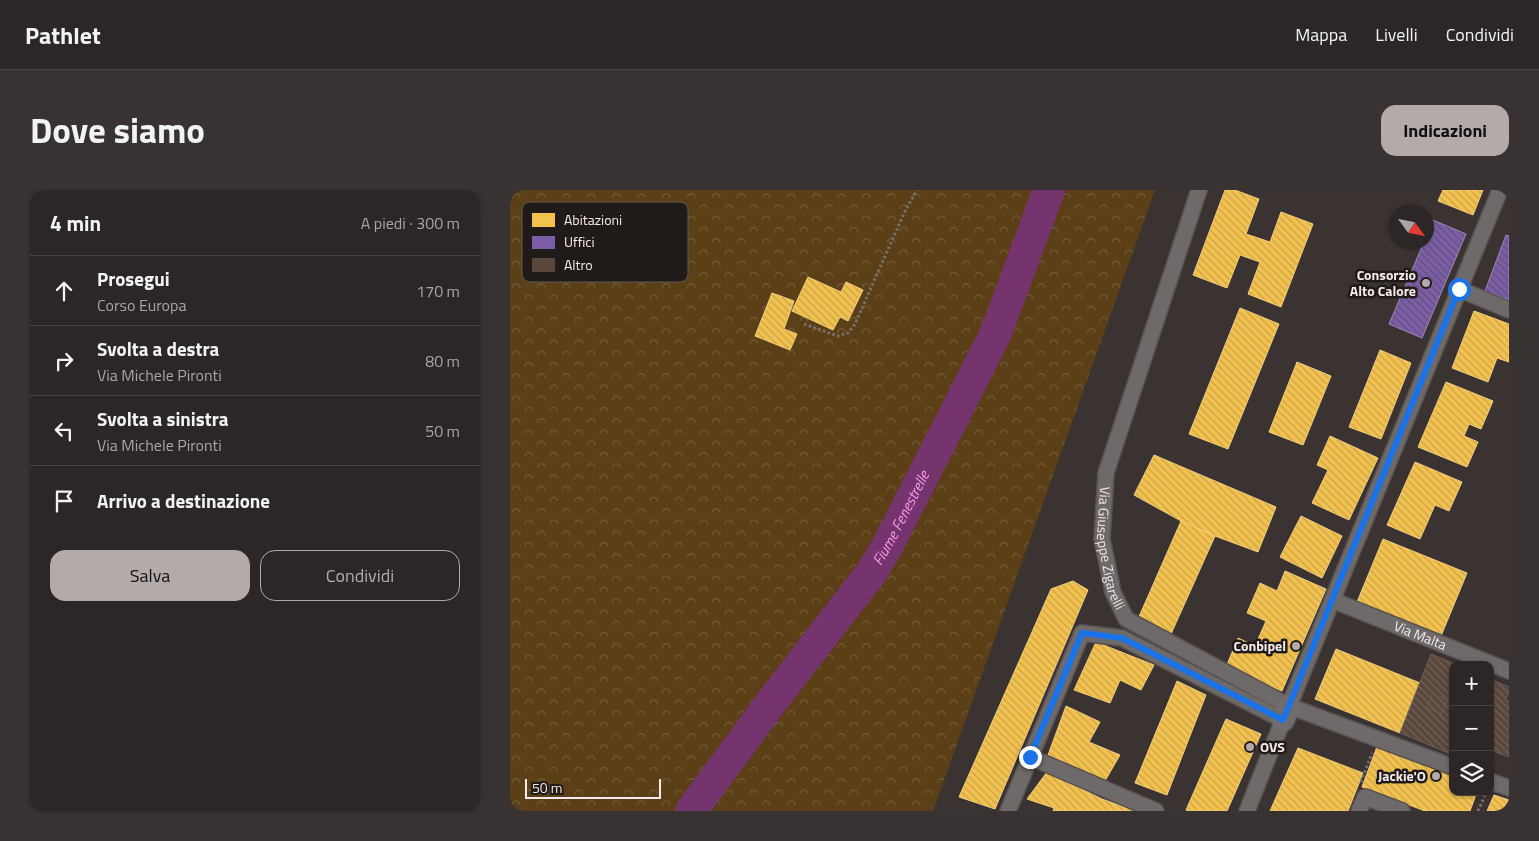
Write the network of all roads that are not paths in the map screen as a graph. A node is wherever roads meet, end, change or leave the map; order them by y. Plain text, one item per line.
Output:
1 (1199, 190) edge
2 (1500, 190) edge
3 (1459, 289) junction
4 (1509, 310) edge
5 (1332, 600) junction
6 (1509, 671) edge
7 (1286, 713) junction
8 (1030, 757) junction
9 (1449, 766) edge
10 (1362, 804) edge
11 (1008, 811) edge
12 (1156, 811) edge
13 (1247, 811) edge
14 (1402, 811) edge

1 - 7 street, Via Giuseppe Zigarelli
2 - 3 street
3 - 4 street
3 - 5 street
5 - 6 street, Via Malta
5 - 7 street
7 - 8 street
7 - 9 street, Via Giuseppe Zigarelli
7 - 13 street
8 - 11 street
8 - 12 street
10 - 14 street

